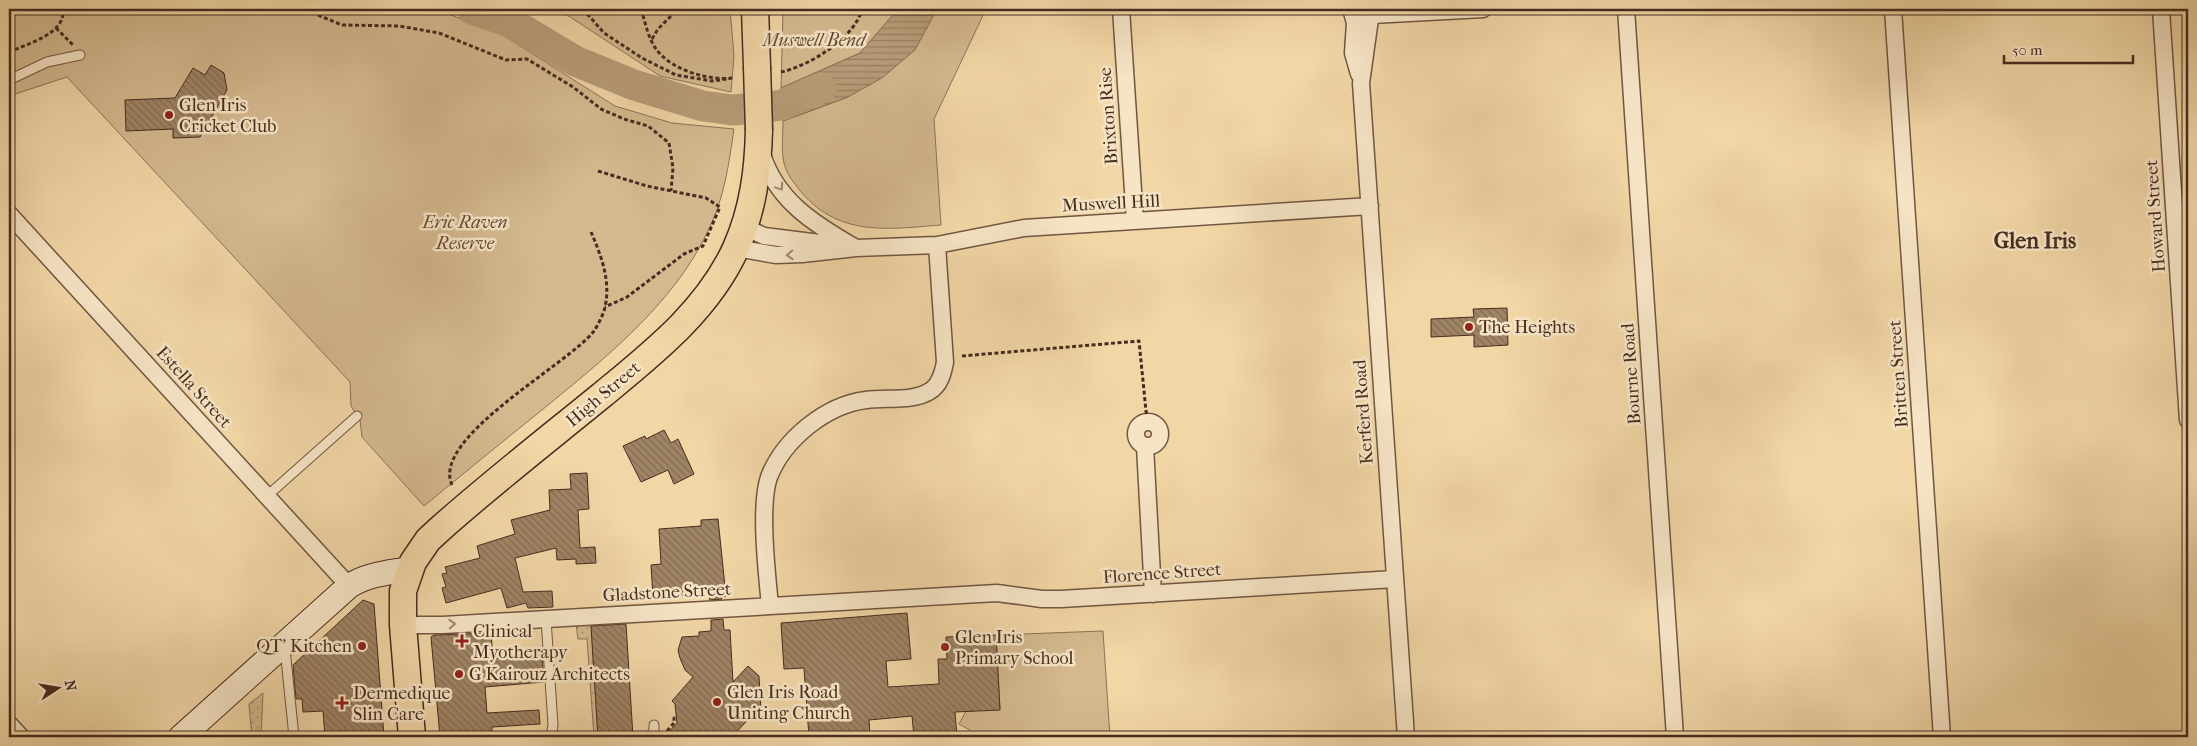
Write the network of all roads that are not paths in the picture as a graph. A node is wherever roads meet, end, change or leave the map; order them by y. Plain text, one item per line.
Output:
1 (1121, 9) edge
2 (1483, 9) edge
3 (1626, 9) edge
4 (1893, 9) edge
5 (2161, 9) edge
6 (754, 12) edge
7 (1361, 12) edge
8 (80, 56) road end
9 (9, 80) edge
10 (759, 137) junction
11 (1370, 206) junction
12 (9, 214) edge
13 (1136, 222) junction
14 (740, 237) junction
15 (937, 245) junction
16 (856, 248) junction
17 (357, 416) dead end
18 (2188, 420) edge
19 (1147, 421) road end
20 (267, 496) junction
21 (409, 569) junction
22 (1395, 579) junction
23 (349, 586) junction
24 (1153, 594) junction
25 (933, 597) joint
26 (770, 606) junction
27 (546, 619) junction
28 (403, 625) junction
29 (284, 643) junction
30 (9, 724) edge
31 (654, 725) dead end
32 (20, 737) edge
33 (182, 737) edge
34 (294, 737) edge
35 (412, 737) edge
36 (551, 737) edge
37 (650, 737) edge
38 (1406, 737) edge
39 (1676, 737) edge
40 (1942, 737) edge

1 - 13 street, Brixton Rise
2 - 7 street
3 - 39 street, Bourne Road
4 - 40 street, Britten Street
5 - 18 street, Howard Street
6 - 10 main road, High Street, bridge
7 - 11 street, Kerferd Road
8 - 9 lane
10 - 14 main road, High Street
10 -> 16 street
11 - 13 street, Muswell Hill
11 - 22 street, Kerferd Road
12 - 20 street, Estella Street
13 - 15 street, Muswell Hill
14 - 16 street, Muswell Hill
16 -> 14 street, Muswell Hill
14 - 21 main road, High Street
15 - 16 street, Muswell Hill
15 - 26 street
17 - 20 lane
19 - 24 street
20 - 23 street, Estella Street
21 - 23 main road
21 - 28 main road, High Street
22 - 24 street, Florence Street
22 - 38 street, Kerferd Road
23 - 29 main road
24 - 25 street, Florence Street
25 - 26 street, Gladstone Street
26 - 27 street, Gladstone Street
28 -> 27 street, Gladstone Street
27 - 36 lane
28 - 35 main road, High Street
29 - 33 main road
29 - 34 lane
30 - 32 street
31 - 37 lane

